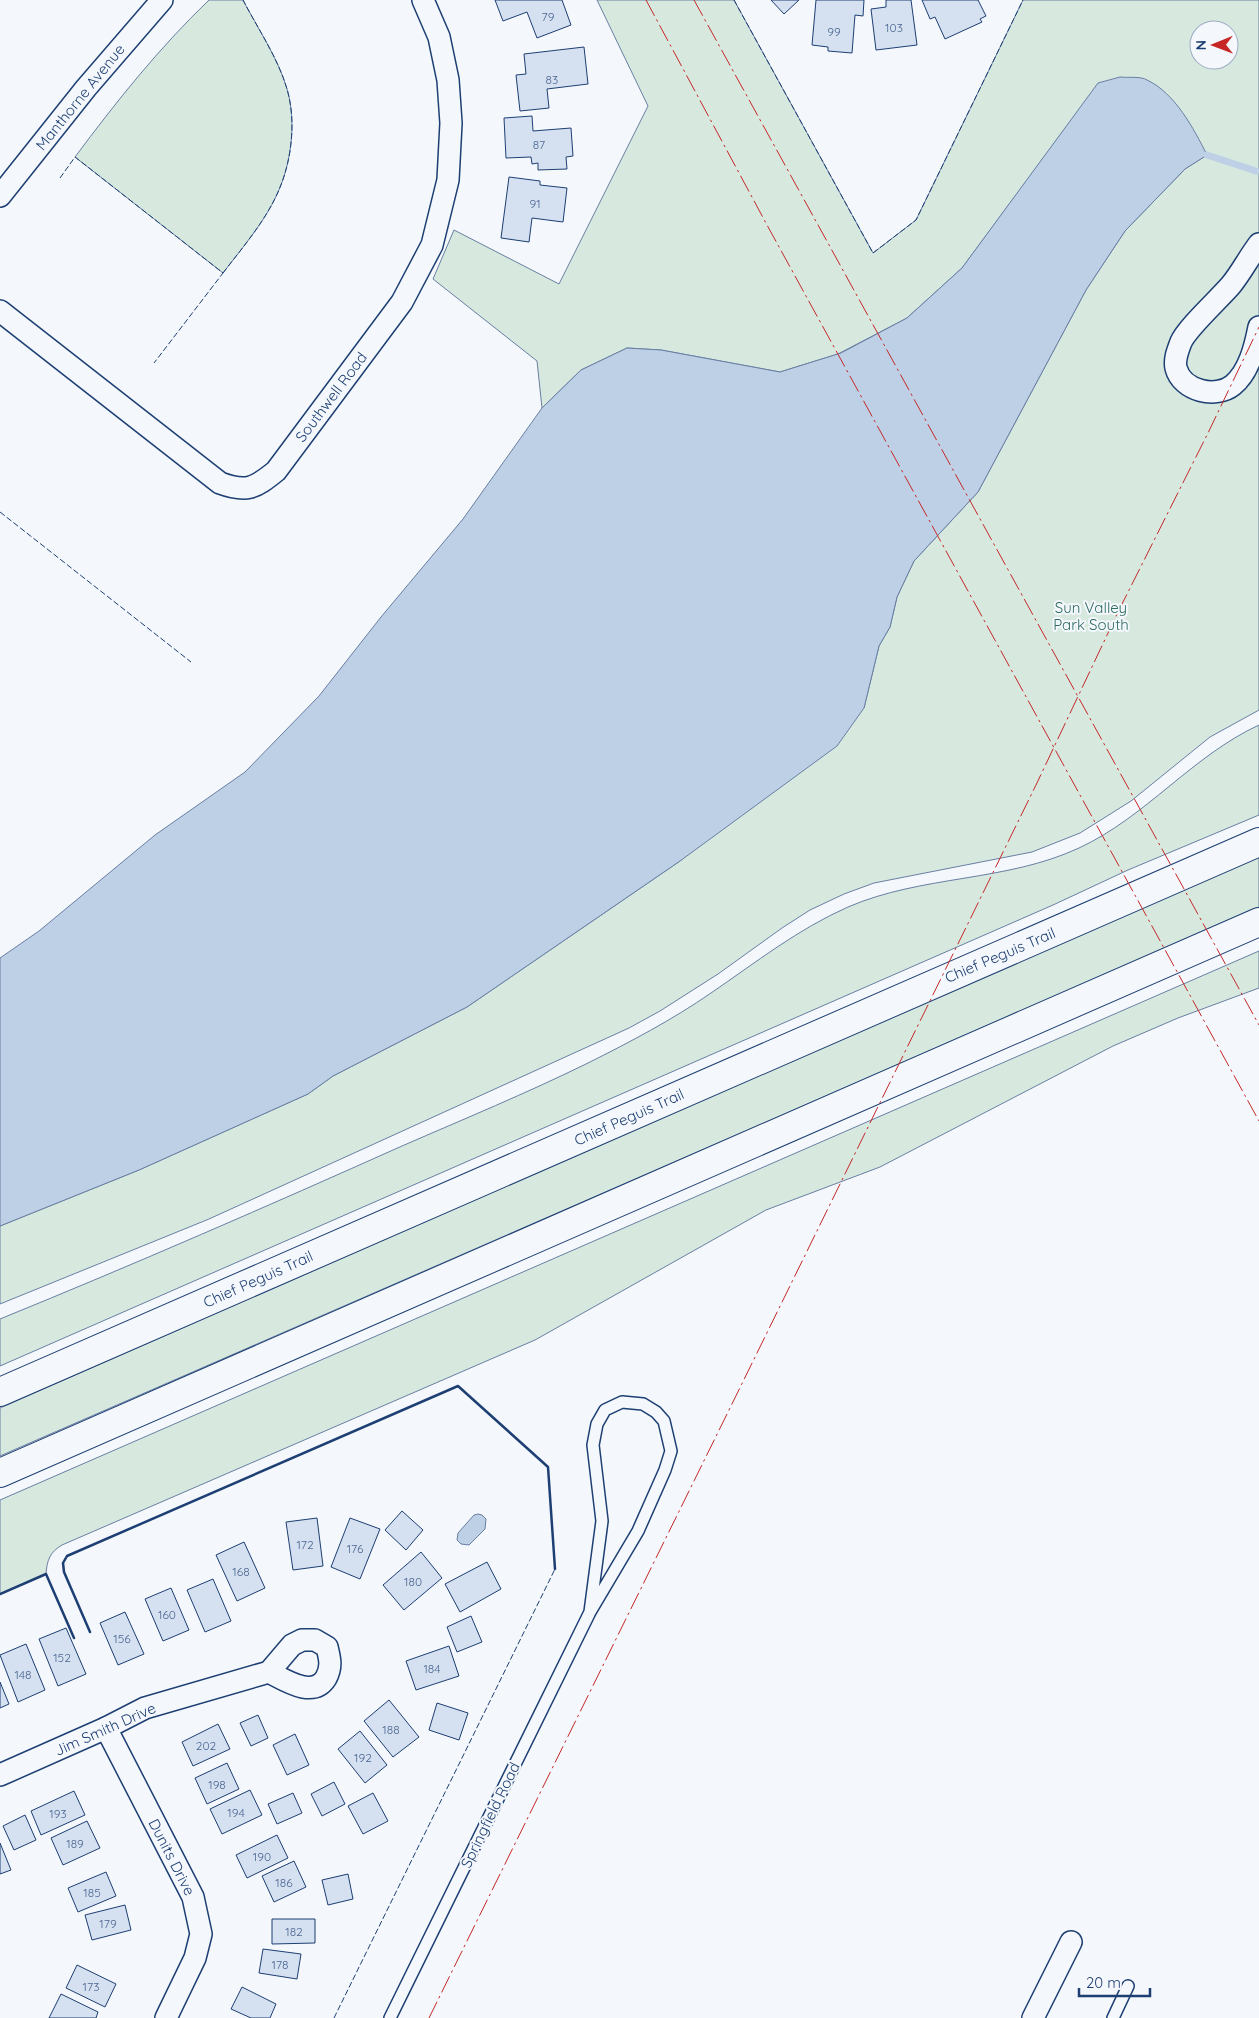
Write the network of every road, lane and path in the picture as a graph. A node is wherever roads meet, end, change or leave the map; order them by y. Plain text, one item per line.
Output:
1 (162, 0) edge
2 (423, 0) edge
3 (0, 196) edge
4 (1259, 244) edge
5 (0, 311) edge
6 (1259, 327) edge
7 (1259, 842) edge
8 (1259, 922) edge
9 (0, 1392) edge
10 (0, 1473) edge
11 (590, 1612) junction
12 (269, 1672) dead end
13 (106, 1728) junction
14 (0, 1775) edge
15 (1071, 1942) dead end
16 (1128, 1986) dead end
17 (166, 2018) edge
18 (390, 2018) edge
19 (1033, 2018) edge
20 (1113, 2018) edge

1 - 3 street, Manthorne Avenue
2 - 5 street, Southwell Road
4 - 6 street
7 - 9 main road, Chief Peguis Trail
8 - 10 main road
11 - 11 lane, Springfield Road
11 - 18 lane, Springfield Road
12 - 13 street, Jim Smith Drive
13 - 14 street, Jim Smith Drive
13 - 17 street, Dunits Drive
15 - 19 street
16 - 20 lane

